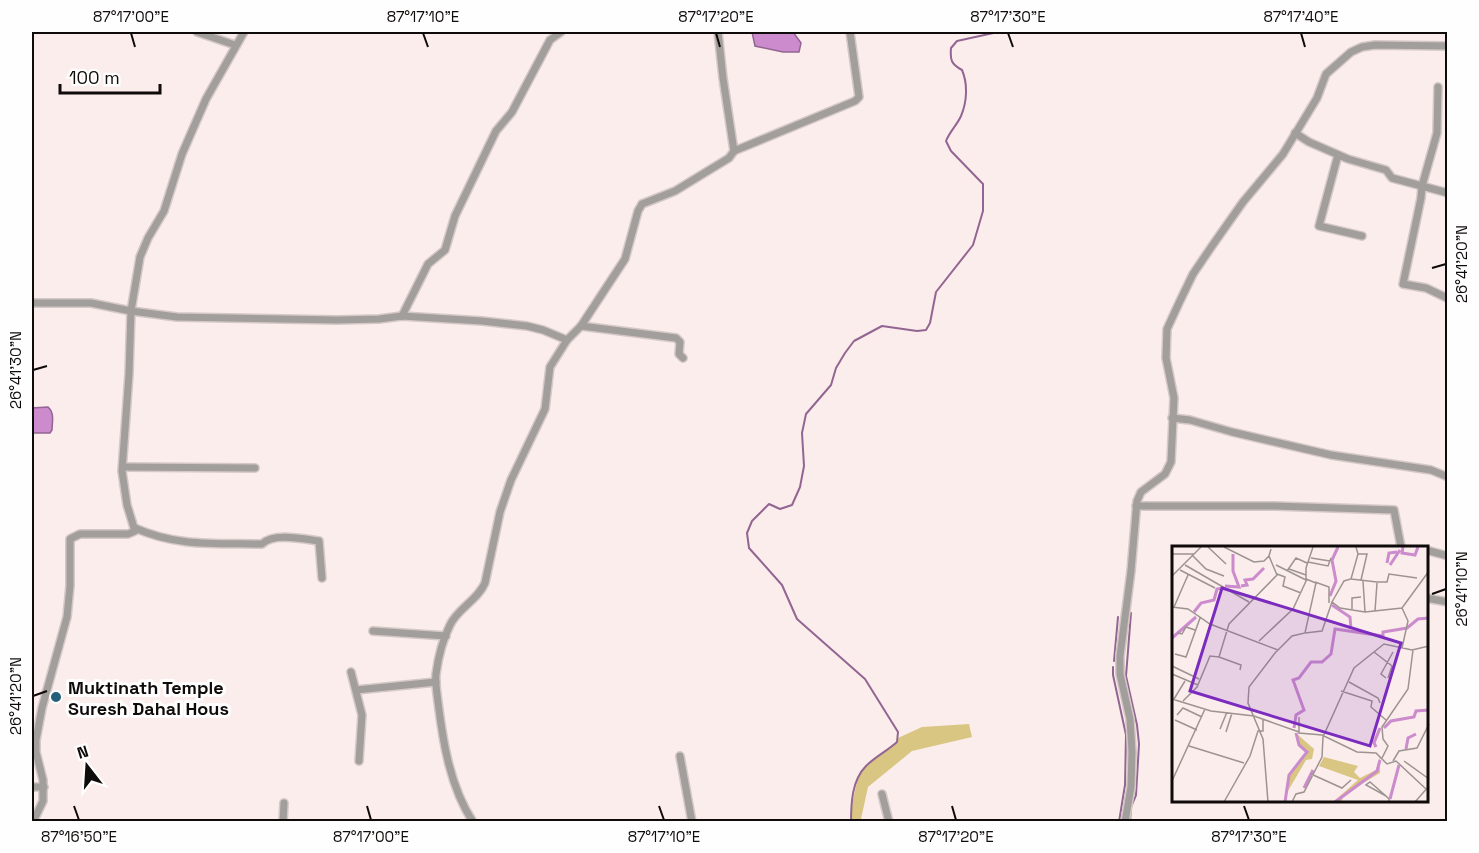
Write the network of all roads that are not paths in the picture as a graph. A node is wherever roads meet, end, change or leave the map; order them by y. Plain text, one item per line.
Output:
1 (197, 32) edge
2 (244, 32) edge
3 (561, 32) edge
4 (718, 32) edge
5 (850, 32) edge
6 (236, 45) junction
7 (1448, 46) edge
8 (1438, 87) dead end
9 (1295, 133) junction
10 (734, 151) junction
11 (1338, 155) junction
12 (1422, 186) junction
13 (1448, 193) edge
14 (1362, 236) dead end
15 (1447, 298) edge
16 (32, 303) edge
17 (131, 311) junction
18 (402, 316) junction
19 (581, 326) junction
20 (567, 340) junction
21 (683, 358) dead end
22 (1173, 418) junction
23 (123, 467) junction
24 (255, 468) dead end
25 (1448, 477) edge
26 (1136, 506) junction
27 (135, 528) junction
28 (1401, 546) edge
29 (1428, 551) edge
30 (1448, 556) edge
31 (322, 578) dead end
32 (1428, 598) edge
33 (1448, 602) edge
34 (373, 631) dead end
35 (446, 636) junction
36 (351, 672) dead end
37 (436, 682) junction
38 (356, 690) junction
39 (34, 741) edge
40 (680, 756) dead end
41 (359, 761) dead end
42 (32, 787) edge
43 (44, 787) junction
44 (882, 794) dead end
45 (284, 803) dead end
46 (33, 822) edge
47 (283, 822) edge
48 (473, 822) edge
49 (692, 822) edge
50 (889, 822) edge
51 (1125, 822) edge

1 - 6 street
2 - 6 street
3 - 18 street
4 - 10 street
5 - 10 street
6 - 17 street
7 - 9 street
8 - 12 street
9 - 11 street
9 - 22 street
10 - 19 street
11 - 12 street
11 - 14 street
12 - 13 street
12 - 15 street
16 - 17 street
17 - 18 street
17 - 23 street
18 - 20 street
19 - 20 street
19 - 21 street
20 - 35 street
22 - 25 street
22 - 26 street
23 - 24 street
23 - 27 street
26 - 28 street
26 - 51 street
27 - 31 street
27 - 39 street
29 - 30 street
32 - 33 street
34 - 35 street
35 - 37 street
36 - 38 street
37 - 38 street
37 - 48 street
38 - 41 street
39 - 43 street
40 - 49 street
42 - 43 street
43 - 46 street
44 - 50 street
45 - 47 street

